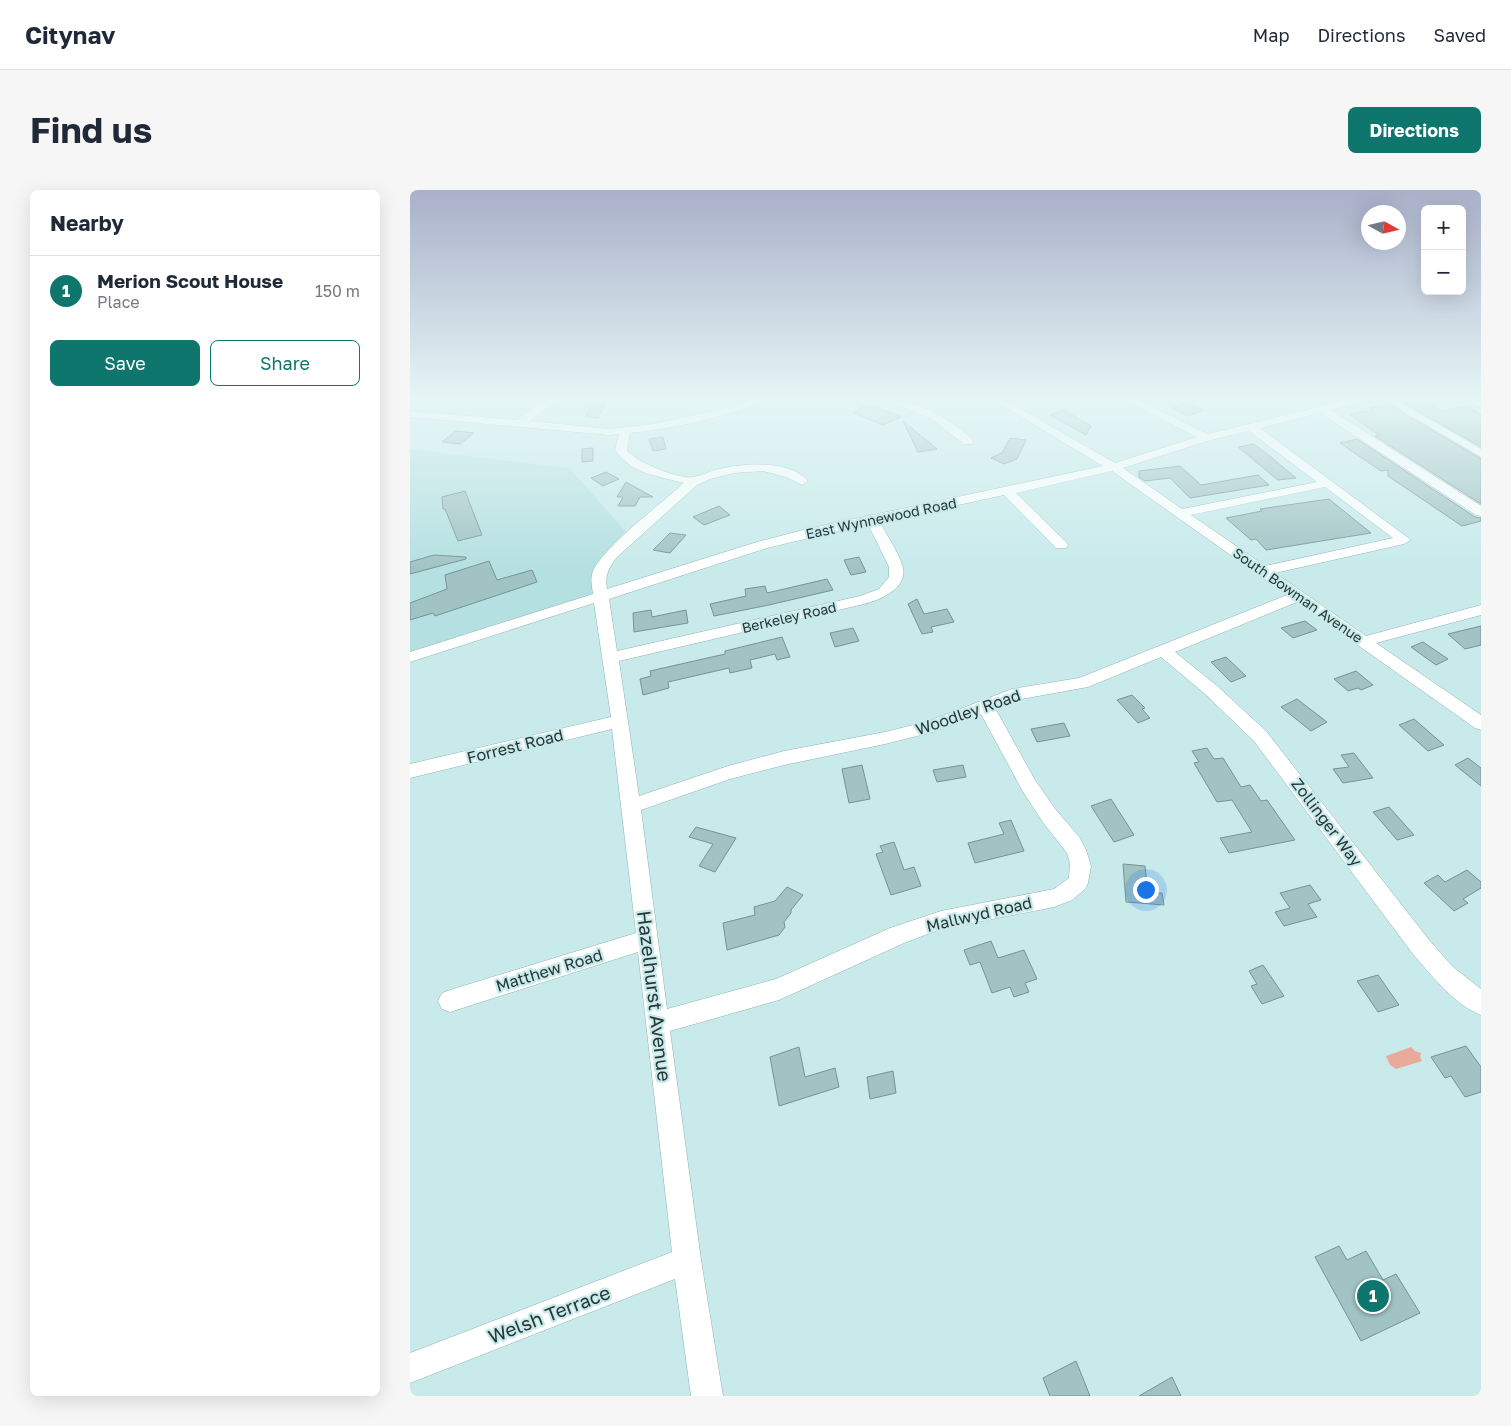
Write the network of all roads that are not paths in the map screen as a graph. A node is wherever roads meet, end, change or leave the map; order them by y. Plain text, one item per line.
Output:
1 (623, 456) edge
2 (1095, 456) edge
3 (1148, 456) edge
4 (1291, 456) edge
5 (1395, 456) edge
6 (1114, 467) junction
7 (802, 481) dead end
8 (693, 482) junction
9 (1328, 483) junction
10 (1007, 492) junction
11 (1481, 512) edge
12 (1180, 513) junction
13 (872, 518) junction
14 (1061, 545) dead end
15 (1263, 571) junction
16 (601, 596) junction
17 (1299, 596) junction
18 (1481, 610) edge
19 (1364, 641) junction
20 (1162, 650) junction
21 (410, 657) edge
22 (610, 658) junction
23 (986, 706) junction
24 (620, 721) junction
25 (1481, 724) edge
26 (410, 771) edge
27 (630, 806) junction
28 (648, 939) junction
29 (450, 1001) dead end
30 (1481, 1004) edge
31 (658, 1023) junction
32 (687, 1260) junction
33 (410, 1368) edge
34 (707, 1396) edge

1 - 8 street
2 - 6 street
3 - 6 street, East Wynnewood Road
4 - 9 street
5 - 11 street
6 - 10 street, East Wynnewood Road
6 - 12 street, South Bowman Avenue
7 - 8 street
8 - 16 street, Hazelhurst Avenue
9 - 12 street
9 - 15 street
10 - 13 street, East Wynnewood Road
10 - 14 street
12 - 15 street, South Bowman Avenue
13 - 16 street, East Wynnewood Road
13 - 22 street, Berkeley Road
15 - 17 street, South Bowman Avenue
16 - 21 street, East Wynnewood Road
16 - 22 street, Hazelhurst Avenue
17 - 19 street, South Bowman Avenue
17 - 20 street, Woodley Road
18 - 19 street
19 - 25 street, South Bowman Avenue
20 - 23 street, Woodley Road
20 - 30 street, Zollinger Way
22 - 24 street, Hazelhurst Avenue
23 - 27 street, Woodley Road
23 - 31 street, Mallwyd Road
24 - 26 street, Forrest Road
24 - 27 street, Hazelhurst Avenue
27 - 28 street, Hazelhurst Avenue
28 - 29 street, Matthew Road
28 - 31 street, Hazelhurst Avenue
31 - 32 street, Hazelhurst Avenue
32 - 33 street, Welsh Terrace
32 - 34 street, Hazelhurst Avenue

